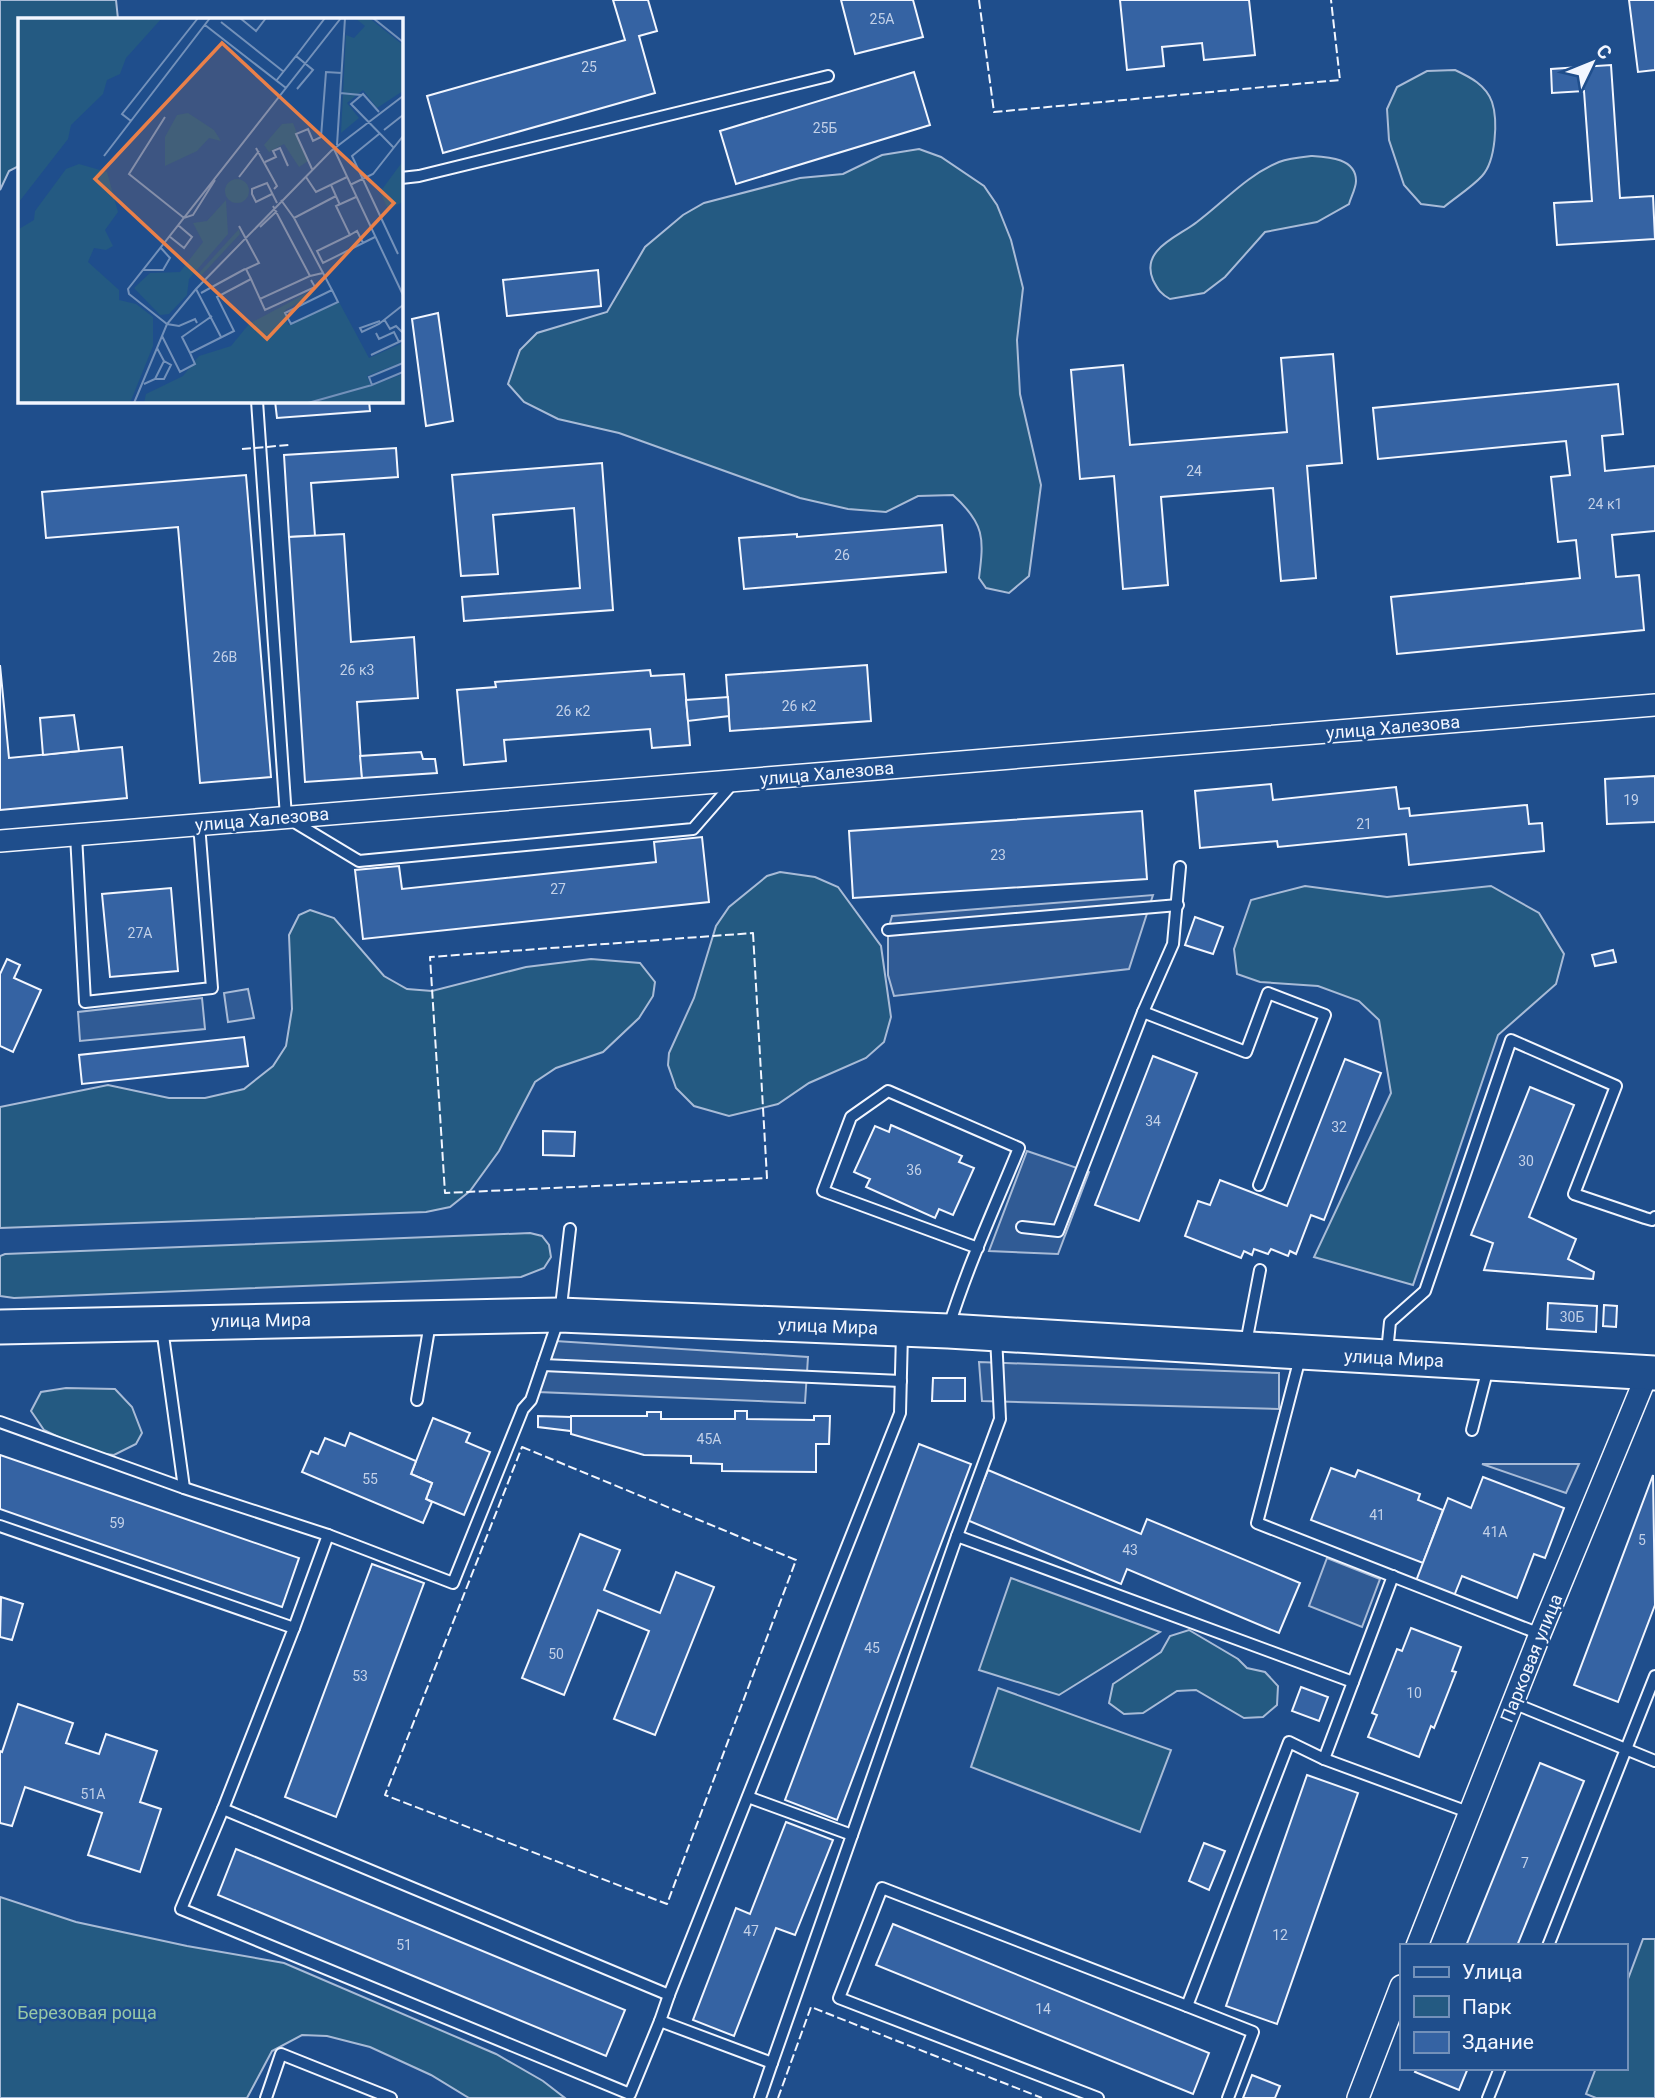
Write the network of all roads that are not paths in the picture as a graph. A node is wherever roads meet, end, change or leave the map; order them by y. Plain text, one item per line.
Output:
1 (828, 76) dead end
2 (402, 178) edge
3 (257, 402) edge
4 (1655, 705) edge
5 (736, 780) junction
6 (286, 817) junction
7 (199, 824) junction
8 (76, 835) junction
9 (0, 841) edge
10 (1180, 867) dead end
11 (1178, 905) junction
12 (888, 930) dead end
13 (1143, 1012) junction
14 (1259, 1185) dead end
15 (1655, 1217) edge
16 (1022, 1227) dead end
17 (569, 1229) dead end
18 (978, 1248) junction
19 (1260, 1270) dead end
20 (560, 1315) junction
21 (432, 1316) junction
22 (162, 1322) junction
23 (0, 1327) edge
24 (902, 1329) junction
25 (948, 1331) junction
26 (996, 1333) junction
27 (1245, 1349) junction
28 (1302, 1352) junction
29 (1387, 1358) junction
30 (1489, 1363) junction
31 (543, 1365) junction
32 (1652, 1372) edge
33 (901, 1381) junction
34 (417, 1400) dead end
35 (0, 1422) edge
36 (1472, 1430) dead end
37 (502, 1464) junction
38 (513, 1469) dead end
39 (184, 1488) junction
40 (0, 1526) edge
41 (327, 1535) junction
42 (957, 1536) junction
43 (1393, 1576) junction
44 (294, 1628) junction
45 (1540, 1634) junction
46 (1655, 1676) edge
47 (1353, 1682) junction
48 (1513, 1703) junction
49 (1626, 1749) junction
50 (1324, 1759) junction
51 (1655, 1761) edge
52 (748, 1797) junction
53 (223, 1809) junction
54 (1468, 1812) junction
55 (852, 1835) junction
56 (1418, 1944) edge
57 (1549, 1944) edge
58 (1400, 1989) edge
59 (669, 1995) junction
60 (1187, 2006) junction
61 (660, 2021) junction
62 (772, 2063) junction
63 (1499, 2070) edge
64 (266, 2098) edge
65 (391, 2098) edge
66 (760, 2098) edge
67 (1098, 2098) edge
68 (1228, 2098) edge
69 (1358, 2098) edge
70 (1488, 2098) edge

1 - 2 lane
3 - 6 lane
4 - 5 street, улица Халезова
5 - 6 street, улица Халезова
5 - 6 lane
6 - 7 street, улица Халезова
7 - 8 street, улица Халезова
7 - 8 lane
8 - 9 street, улица Халезова
10 - 11 lane
11 - 12 lane
11 - 13 lane
13 - 14 lane
13 - 16 lane
15 - 29 lane
17 - 20 lane
18 - 18 lane
18 - 25 lane
19 - 27 lane
20 - 21 main road, улица Мира
20 - 24 main road, улица Мира
20 - 31 lane
21 - 22 main road, улица Мира
21 - 34 lane
22 - 23 main road, улица Мира
22 - 39 lane
24 - 25 main road, улица Мира
24 - 33 lane
25 - 26 main road, улица Мира
26 - 27 main road, улица Мира
26 - 42 lane
27 - 28 main road, улица Мира
28 - 29 main road, улица Мира
28 - 43 lane
29 - 30 main road, улица Мира
30 - 32 main road, улица Мира
30 - 36 lane
31 - 33 lane
31 - 37 lane
32 - 45 street, Парковая улица
33 - 52 lane
35 - 39 lane
37 - 38 lane
37 - 41 lane
39 - 41 lane
40 - 44 lane
41 - 44 lane
42 - 47 lane
42 - 55 lane
43 - 45 lane
43 - 47 lane
44 - 53 lane
45 - 48 street, Парковая улица
46 - 49 lane
47 - 50 lane
48 - 49 lane
48 - 54 street, Парковая улица
49 - 51 lane
49 - 57 lane
50 - 54 lane
50 - 60 lane
52 - 55 lane
52 - 59 lane
53 - 59 lane
53 - 61 lane
54 - 56 street, Парковая улица
55 - 62 lane
58 - 69 street
59 - 61 lane
60 - 67 lane
60 - 68 lane
61 - 62 lane
62 - 66 lane
63 - 70 lane
64 - 65 lane

